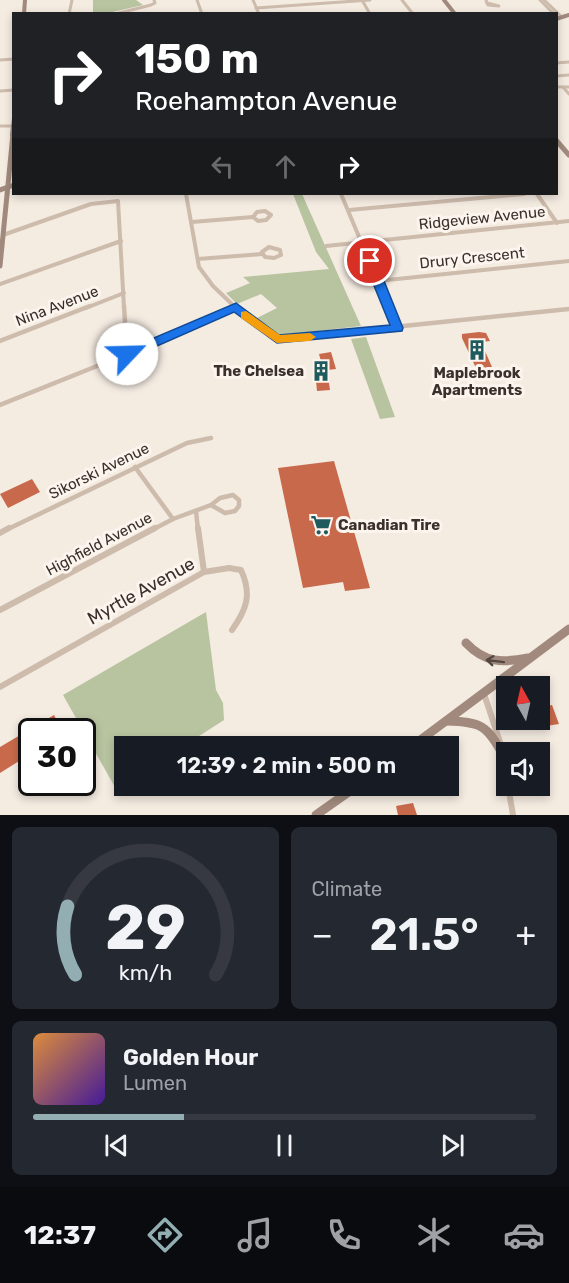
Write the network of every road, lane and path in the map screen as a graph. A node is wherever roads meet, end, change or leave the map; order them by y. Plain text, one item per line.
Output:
1 (154, 0) edge
2 (253, 0) edge
3 (362, 0) edge
4 (370, 0) edge
5 (402, 0) edge
6 (444, 0) edge
7 (540, 0) edge
8 (544, 0) edge
9 (256, 8) junction
10 (123, 12) edge
11 (258, 12) edge
12 (411, 12) edge
13 (453, 12) edge
14 (553, 12) edge
15 (554, 12) edge
16 (558, 87) edge
17 (562, 87) junction
18 (569, 87) edge
19 (569, 94) edge
20 (12, 132) edge
21 (558, 142) edge
22 (569, 155) edge
23 (3, 189) edge
24 (186, 195) edge
25 (342, 195) edge
26 (513, 195) edge
27 (538, 195) edge
28 (349, 210) junction
29 (253, 217) junction
30 (569, 221) edge
31 (192, 222) junction
32 (557, 223) junction
33 (3, 235) junction
34 (121, 241) junction
35 (362, 242) junction
36 (326, 246) dead end
37 (262, 254) junction
38 (198, 259) junction
39 (0, 261) edge
40 (569, 261) edge
41 (0, 266) edge
42 (378, 281) junction
43 (0, 284) edge
44 (124, 293) junction
45 (236, 306) junction
46 (569, 309) edge
47 (397, 328) junction
48 (0, 341) edge
49 (127, 354) junction
50 (0, 405) edge
51 (212, 438) dead end
52 (135, 467) junction
53 (212, 506) junction
54 (196, 511) junction
55 (173, 519) junction
56 (0, 533) edge
57 (204, 572) junction
58 (0, 610) edge
59 (569, 629) edge
60 (232, 630) dead end
61 (466, 643) dead end
62 (531, 658) junction
63 (0, 687) edge
64 (484, 694) junction
65 (447, 721) junction
66 (426, 736) edge
67 (497, 742) edge
68 (500, 742) edge
69 (343, 796) edge
70 (510, 796) edge
71 (316, 815) edge
72 (513, 815) edge

1 - 10 street
2 - 9 street
3 - 4 street
3 - 9 street
5 - 12 street
6 - 13 main road
7 - 14 street
8 - 15 street
9 - 11 street
16 - 17 street
17 - 18 street
17 - 19 street
20 - 23 main road
21 - 22 main road
23 - 33 main road
24 - 31 street
25 - 28 street
26 - 28 street
27 - 32 street
28 - 35 street
29 - 29 street
29 - 31 street
30 - 32 street, Ridgeview Avenue
31 - 38 street
32 - 35 street, Ridgeview Avenue
33 - 34 street
33 - 39 main road
34 - 43 street
34 - 44 street
35 - 36 street, Ridgeview Avenue
35 - 42 street
37 - 37 street
37 - 38 street
38 - 45 street
39 - 41 main road
40 - 42 street, Drury Crescent
42 - 47 street
44 - 48 street, Nina Avenue
44 - 49 street
45 - 47 street
45 - 49 street
46 - 47 street
49 - 50 street
51 - 52 street, Sikorski Avenue
52 - 55 street
52 - 56 street, Sikorski Avenue
53 - 53 street, Highfield Avenue
53 - 54 street, Highfield Avenue
54 - 55 street, Highfield Avenue
54 - 57 street
55 - 58 street, Highfield Avenue
57 - 60 street, Myrtle Avenue
57 - 63 street, Myrtle Avenue
59 - 62 main road
62 -> 61 main road
62 - 64 main road
64 - 65 main road
64 - 68 street
65 - 66 main road
65 - 67 main road
69 - 71 main road
70 - 72 street

